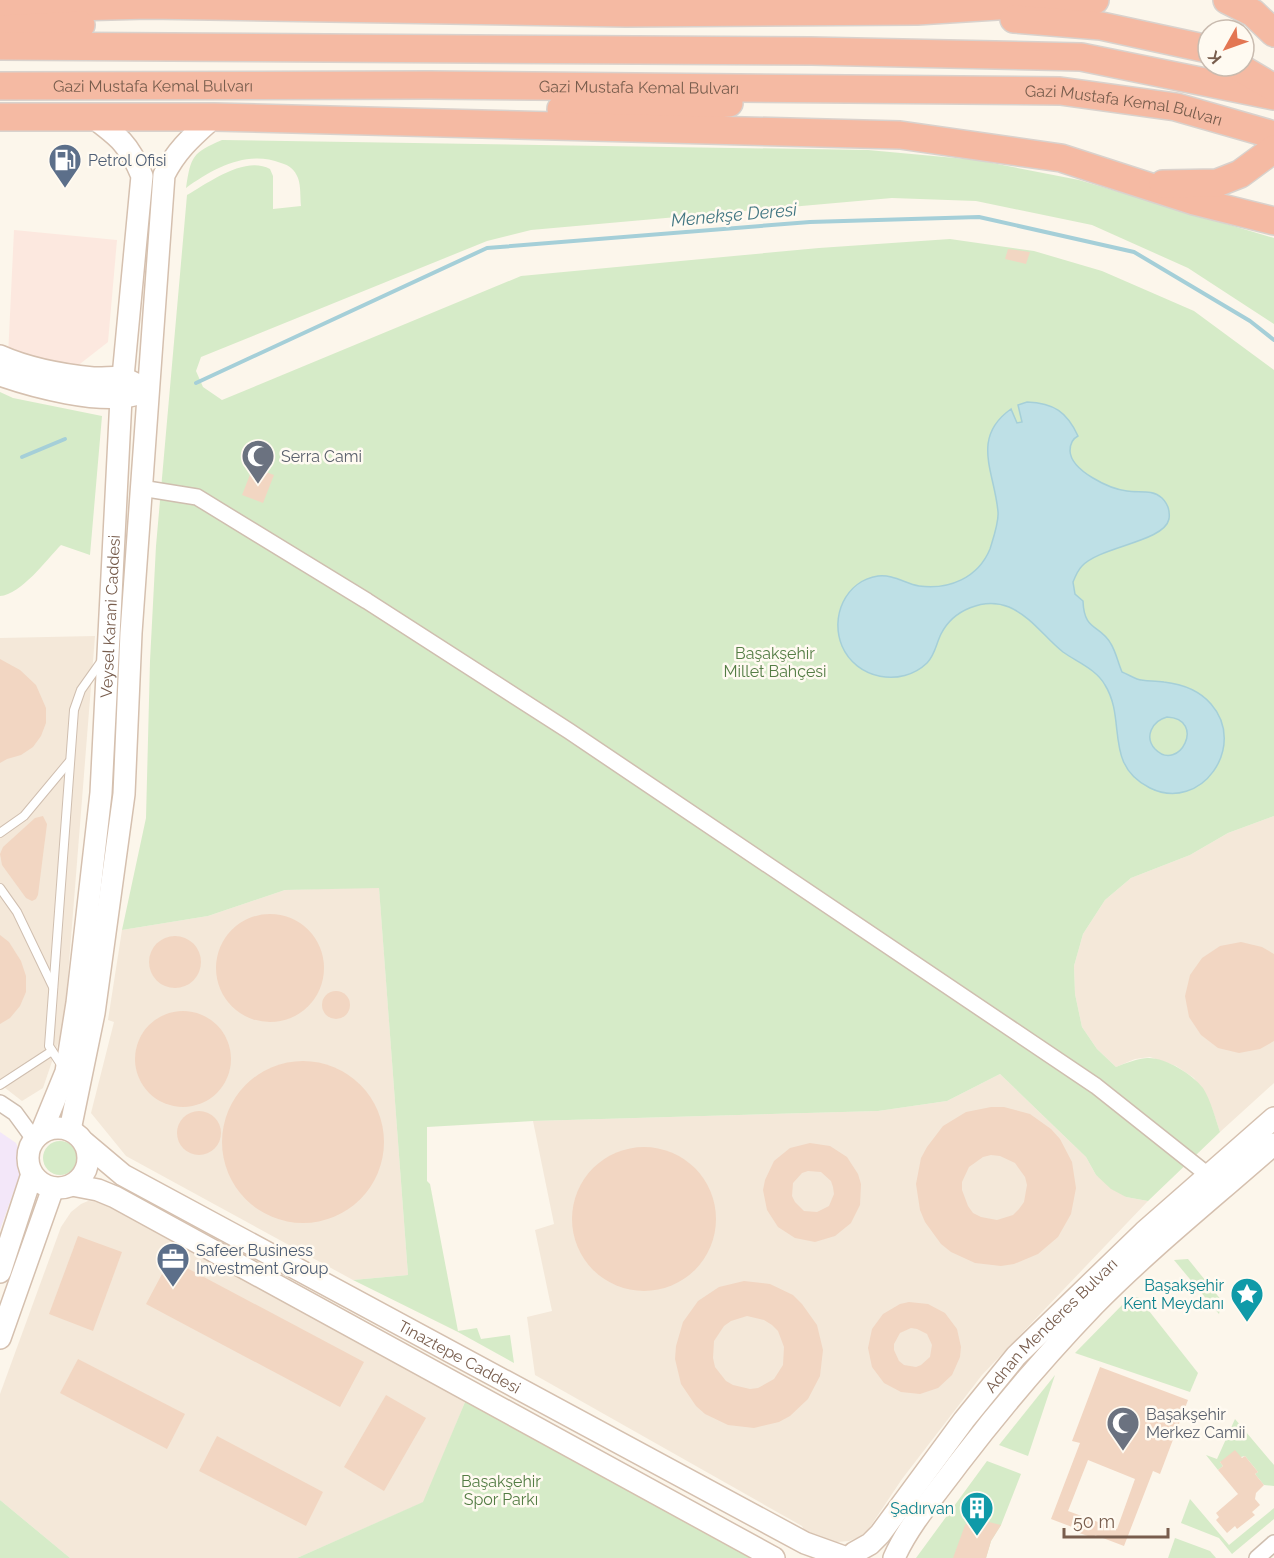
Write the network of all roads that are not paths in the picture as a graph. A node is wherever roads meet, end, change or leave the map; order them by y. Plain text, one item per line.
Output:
1 (1095, 0) edge
2 (1227, 0) edge
3 (55, 4) edge
4 (0, 9) edge
5 (325, 9) junction
6 (917, 11) junction
7 (0, 29) edge
8 (1274, 33) edge
9 (0, 46) edge
10 (1196, 46) edge
11 (1256, 77) edge
12 (0, 86) edge
13 (861, 88) junction
14 (1274, 88) edge
15 (1274, 96) edge
16 (91, 116) junction
17 (0, 117) edge
18 (214, 117) junction
19 (1274, 135) edge
20 (1274, 149) edge
21 (1141, 184) junction
22 (1274, 221) edge
23 (0, 356) edge
24 (0, 375) edge
25 (122, 377) junction
26 (148, 391) junction
27 (121, 398) junction
28 (141, 488) junction
29 (109, 650) junction
30 (70, 761) junction
31 (0, 833) edge
32 (0, 888) edge
33 (54, 988) junction
34 (52, 1051) junction
35 (66, 1072) junction
36 (0, 1085) edge
37 (0, 1103) edge
38 (1274, 1118) edge
39 (38, 1136) junction
40 (77, 1136) junction
41 (1273, 1146) edge
42 (32, 1174) junction
43 (1209, 1175) junction
44 (62, 1187) junction
45 (0, 1272) edge
46 (0, 1338) edge
47 (1274, 1544) edge
48 (846, 1556) edge
49 (774, 1558) edge
50 (874, 1558) edge
51 (894, 1558) edge
52 (1257, 1558) edge

1 - 6 highway
2 - 8 highway
3 - 4 highway
3 - 5 highway
5 - 6 highway
5 - 7 highway
6 - 10 highway
9 - 15 highway, Gazi Mustafa Kemal Bulvarı
11 - 14 highway
12 - 13 highway, Gazi Mustafa Kemal Bulvarı
13 - 18 highway
13 - 19 highway, Gazi Mustafa Kemal Bulvarı
16 - 17 highway
16 - 18 highway
16 - 25 street, Veysel Karani Caddesi
18 - 21 highway
18 - 26 street, Veysel Karani Caddesi
20 - 21 highway
21 - 22 highway
23 - 25 street
24 - 27 street
25 - 26 street
25 - 27 street, Veysel Karani Caddesi
26 - 27 street
26 - 28 street, Veysel Karani Caddesi
27 - 29 street, Veysel Karani Caddesi
28 - 40 street, Veysel Karani Caddesi
28 - 43 street
29 - 30 lane
29 - 35 street, Veysel Karani Caddesi
30 - 31 lane
30 - 33 lane
32 - 33 lane
33 - 34 lane
34 - 35 lane
34 - 36 lane
35 - 39 street, Veysel Karani Caddesi
37 - 39 street
38 - 43 street, Adnan Menderes Bulvarı
39 - 40 street
39 - 42 street
40 - 44 street
40 - 48 street, Tınaztepe Caddesi
41 - 51 street, Adnan Menderes Bulvarı
42 - 44 street
42 - 45 street
43 - 48 street, Adnan Menderes Bulvarı
44 - 46 street
44 - 49 street, Tınaztepe Caddesi
47 - 52 street
48 - 50 street, Tınaztepe Caddesi

